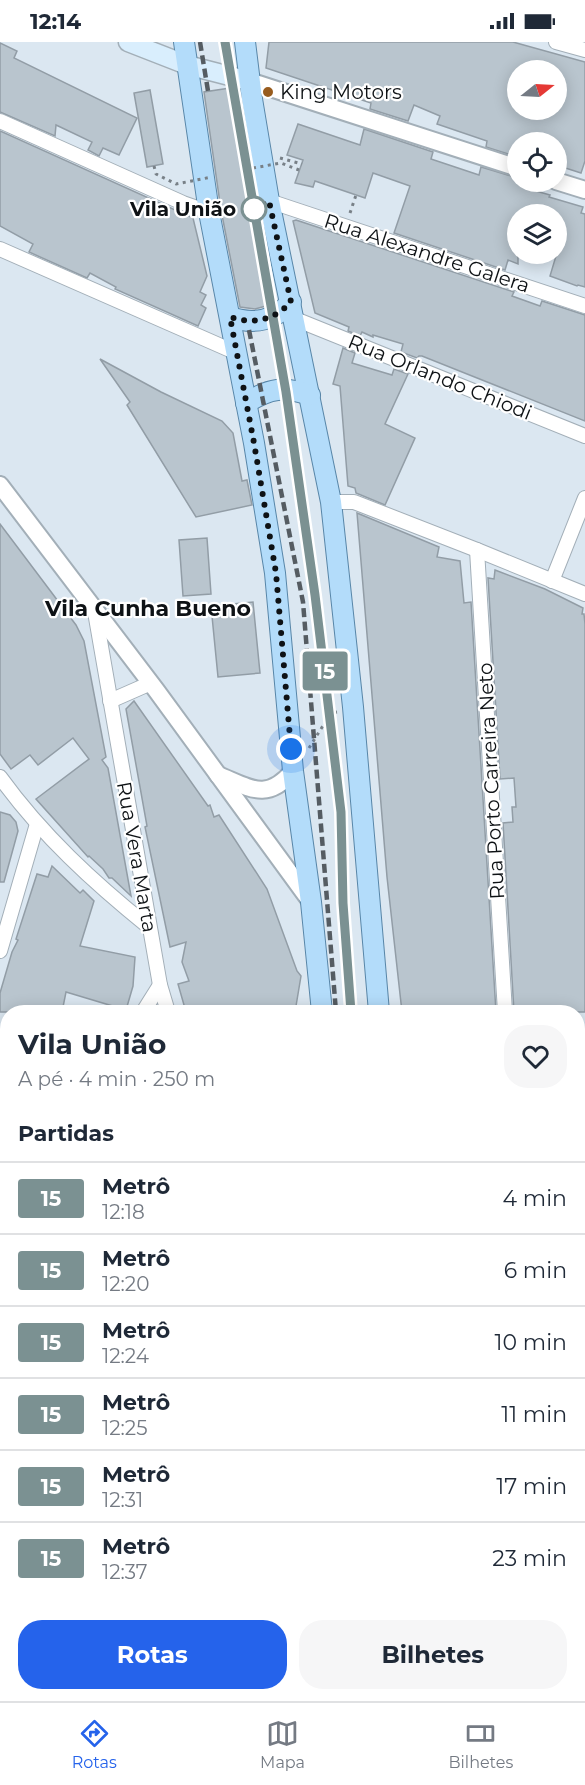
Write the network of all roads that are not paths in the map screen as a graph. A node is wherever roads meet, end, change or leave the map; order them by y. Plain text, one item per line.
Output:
1 (128, 42) edge
2 (184, 42) edge
3 (245, 42) edge
4 (556, 42) edge
5 (585, 50) edge
6 (187, 64) junction
7 (249, 81) junction
8 (0, 121) edge
9 (507, 164) edge
10 (567, 184) edge
11 (585, 190) edge
12 (269, 201) junction
13 (209, 212) junction
14 (0, 249) edge
15 (585, 306) edge
16 (293, 311) junction
17 (230, 317) junction
18 (237, 353) junction
19 (310, 395) junction
20 (246, 403) junction
21 (585, 436) edge
22 (0, 485) edge
23 (585, 498) edge
24 (331, 502) junction
25 (477, 549) junction
26 (552, 581) junction
27 (585, 594) edge
28 (95, 612) junction
29 (151, 683) junction
30 (110, 700) junction
31 (293, 771) junction
32 (217, 775) junction
33 (0, 777) edge
34 (37, 824) junction
35 (311, 902) junction
36 (149, 927) junction
37 (0, 951) edge
38 (160, 985) junction
39 (147, 1005) edge
40 (166, 1005) edge
41 (321, 1005) edge
42 (377, 1005) edge
43 (505, 1005) edge

1 - 6 main road
2 - 6 main road
3 - 7 main road
4 - 5 street
6 - 7 main road
6 - 13 main road
7 - 9 street
7 - 12 main road
8 - 13 street
10 - 11 street
12 - 15 street, Rua Alexandre Galera
12 - 16 main road
13 - 17 main road
14 - 18 street
16 - 17 main road
16 - 19 main road
16 - 21 street, Rua Orlando Chiodi
17 - 18 main road
18 - 20 main road
19 - 20 main road
19 - 24 main road
20 - 31 main road
22 - 28 street
23 - 26 street
24 - 25 street
24 - 42 main road
25 - 26 street
25 - 43 street, Rua Porto Carreira Neto
26 - 27 street
28 - 29 street
28 - 30 street, Rua Vera Marta
29 - 30 street
29 - 32 street
30 - 36 street, Rua Vera Marta
31 - 32 street
31 - 35 main road
32 - 35 street
33 - 34 street
34 - 36 street
34 - 37 street
35 - 41 main road
36 - 38 street, Rua Vera Marta
38 - 39 street
38 - 40 street, Rua Vera Marta

